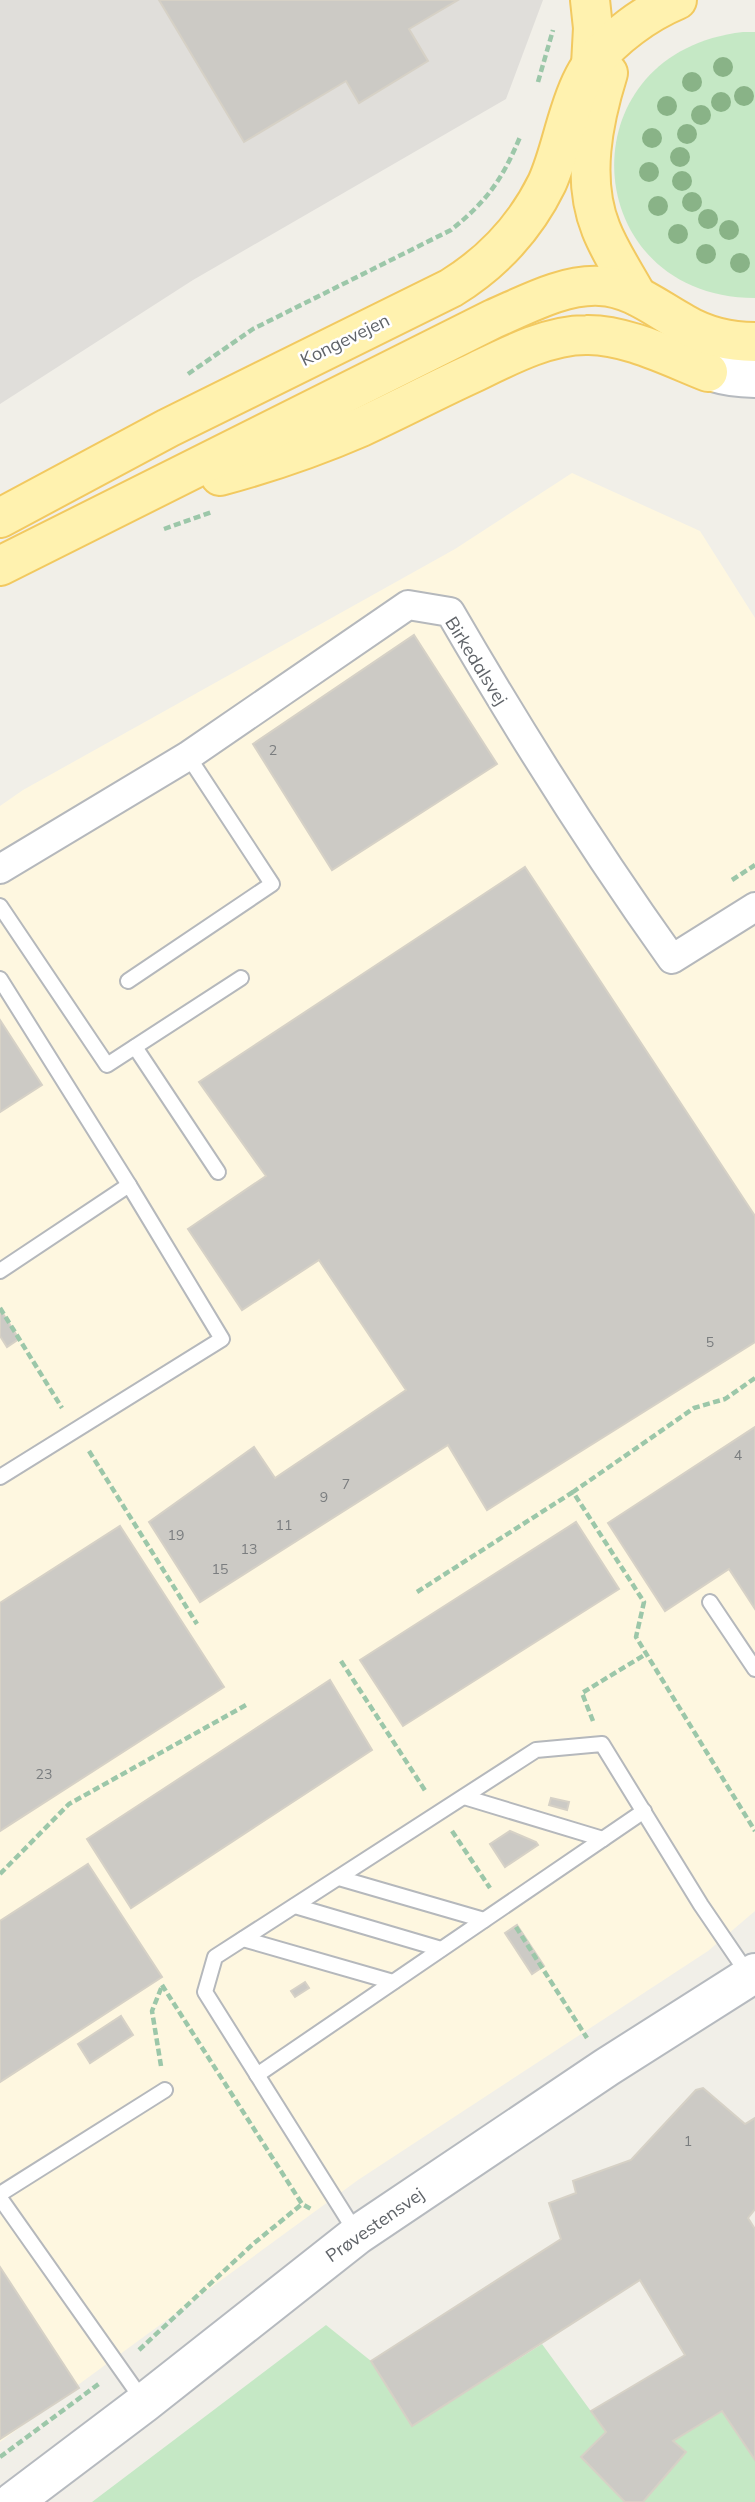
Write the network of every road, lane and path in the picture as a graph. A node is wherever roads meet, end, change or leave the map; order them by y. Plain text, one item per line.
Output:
1 (590, 0) edge
2 (677, 0) edge
3 (624, 16) edge
4 (555, 25) dead end
5 (591, 65) junction
6 (537, 85) dead end
7 (522, 133) dead end
8 (637, 296) junction
9 (253, 328) dead end
10 (755, 342) edge
11 (708, 372) junction
12 (755, 378) edge
13 (137, 499) junction
14 (0, 518) edge
15 (0, 566) edge
16 (188, 755) junction
17 (0, 869) edge
18 (0, 906) edge
19 (755, 907) edge
20 (241, 978) dead end
21 (0, 979) edge
22 (128, 981) dead end
23 (135, 1047) junction
24 (218, 1172) dead end
25 (129, 1185) junction
26 (0, 1271) edge
27 (0, 1308) edge
28 (755, 1378) edge
29 (76, 1430) junction
30 (0, 1477) edge
31 (572, 1492) junction
32 (417, 1592) dead end
33 (710, 1602) dead end
34 (197, 1624) dead end
35 (646, 1654) junction
36 (341, 1661) dead end
37 (755, 1669) edge
38 (246, 1705) dead end
39 (602, 1744) junction
40 (464, 1797) junction
41 (644, 1811) junction
42 (440, 1813) junction
43 (755, 1831) edge
44 (603, 1839) junction
45 (0, 1874) edge
46 (339, 1878) junction
47 (295, 1906) junction
48 (503, 1907) junction
49 (484, 1920) junction
50 (243, 1939) junction
51 (441, 1949) junction
52 (753, 1978) edge
53 (393, 1982) junction
54 (162, 1985) dead end
55 (607, 2067) junction
56 (257, 2075) junction
57 (165, 2090) joint
58 (0, 2196) edge
59 (302, 2204) dead end
60 (357, 2235) junction
61 (120, 2368) junction
62 (144, 2403) junction
63 (0, 2458) edge
64 (13, 2502) edge

1 - 5 main road
2 - 3 main road
3 - 5 main road
3 - 8 main road
4 - 6 path
5 - 14 main road, Kongevejen
7 - 9 path
8 - 10 main road
8 - 11 street
8 - 13 main road
11 - 12 street
11 - 13 main road
13 - 15 main road
16 - 17 street, Birkedalsvej
16 - 19 street, Birkedalsvej
16 - 22 lane
18 - 23 lane
20 - 23 lane
21 - 25 lane
23 - 24 lane
25 - 26 lane
25 - 29 lane
27 - 29 path
28 - 31 path
29 - 30 lane
29 - 34 path
31 - 32 path
31 - 35 path
33 - 37 lane
35 - 39 path
35 - 43 path
36 - 42 path
38 - 45 path
39 - 40 lane
39 - 41 lane
40 - 42 lane
40 - 44 lane
41 - 44 lane
41 - 52 lane
42 - 46 lane
42 - 48 path
44 - 48 lane
46 - 47 lane
46 - 49 lane
47 - 50 lane
47 - 51 lane
48 - 49 lane
48 - 55 path
49 - 51 lane
50 - 53 lane
50 - 56 lane
51 - 53 lane
52 - 55 street, Prøvestensvej
53 - 56 lane
54 - 57 path
55 - 60 street, Prøvestensvej
56 - 60 lane
57 - 58 lane
58 - 61 lane
59 - 61 path
60 - 62 street, Prøvestensvej
61 - 62 lane
61 - 63 path
62 - 64 street, Prøvestensvej

